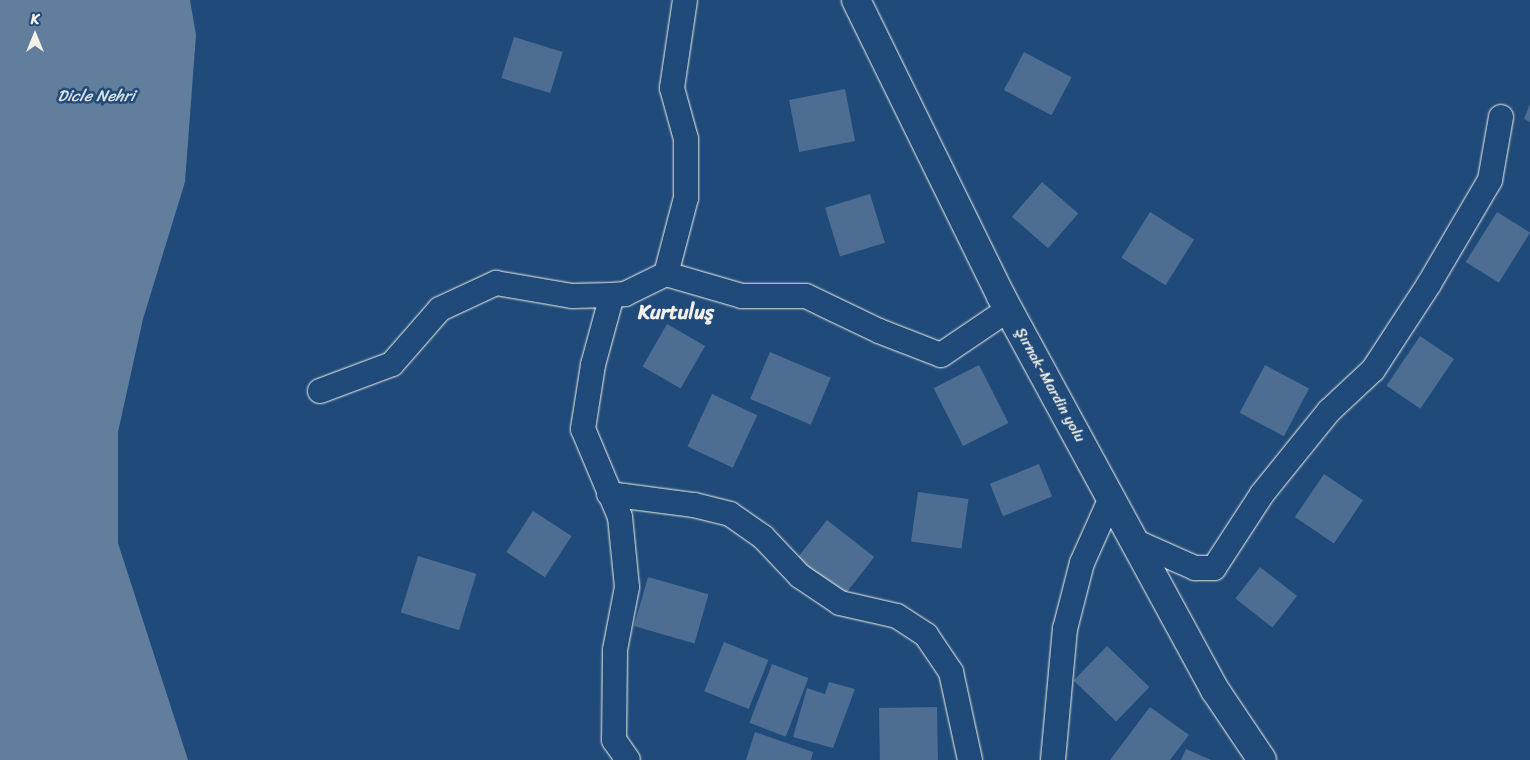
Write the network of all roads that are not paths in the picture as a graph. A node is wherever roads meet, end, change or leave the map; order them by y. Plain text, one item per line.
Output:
1 (685, 0) edge
2 (856, 0) edge
3 (1502, 117) dead end
4 (666, 274) junction
5 (612, 295) junction
6 (1009, 309) junction
7 (320, 391) dead end
8 (609, 494) junction
9 (1111, 498) junction
10 (1134, 541) junction
11 (628, 760) edge
12 (970, 760) edge
13 (1053, 760) edge
14 (1262, 760) edge

1 - 4 street
2 - 6 main road, Şırnak-Mardin yolu
3 - 10 street
4 - 5 street
4 - 6 street
5 - 7 street
5 - 8 street
6 - 9 main road, Şırnak-Mardin yolu
8 - 11 street
8 - 12 street
9 - 10 main road, Şırnak-Mardin yolu
9 - 13 street
10 - 14 main road, Şırnak-Mardin yolu

